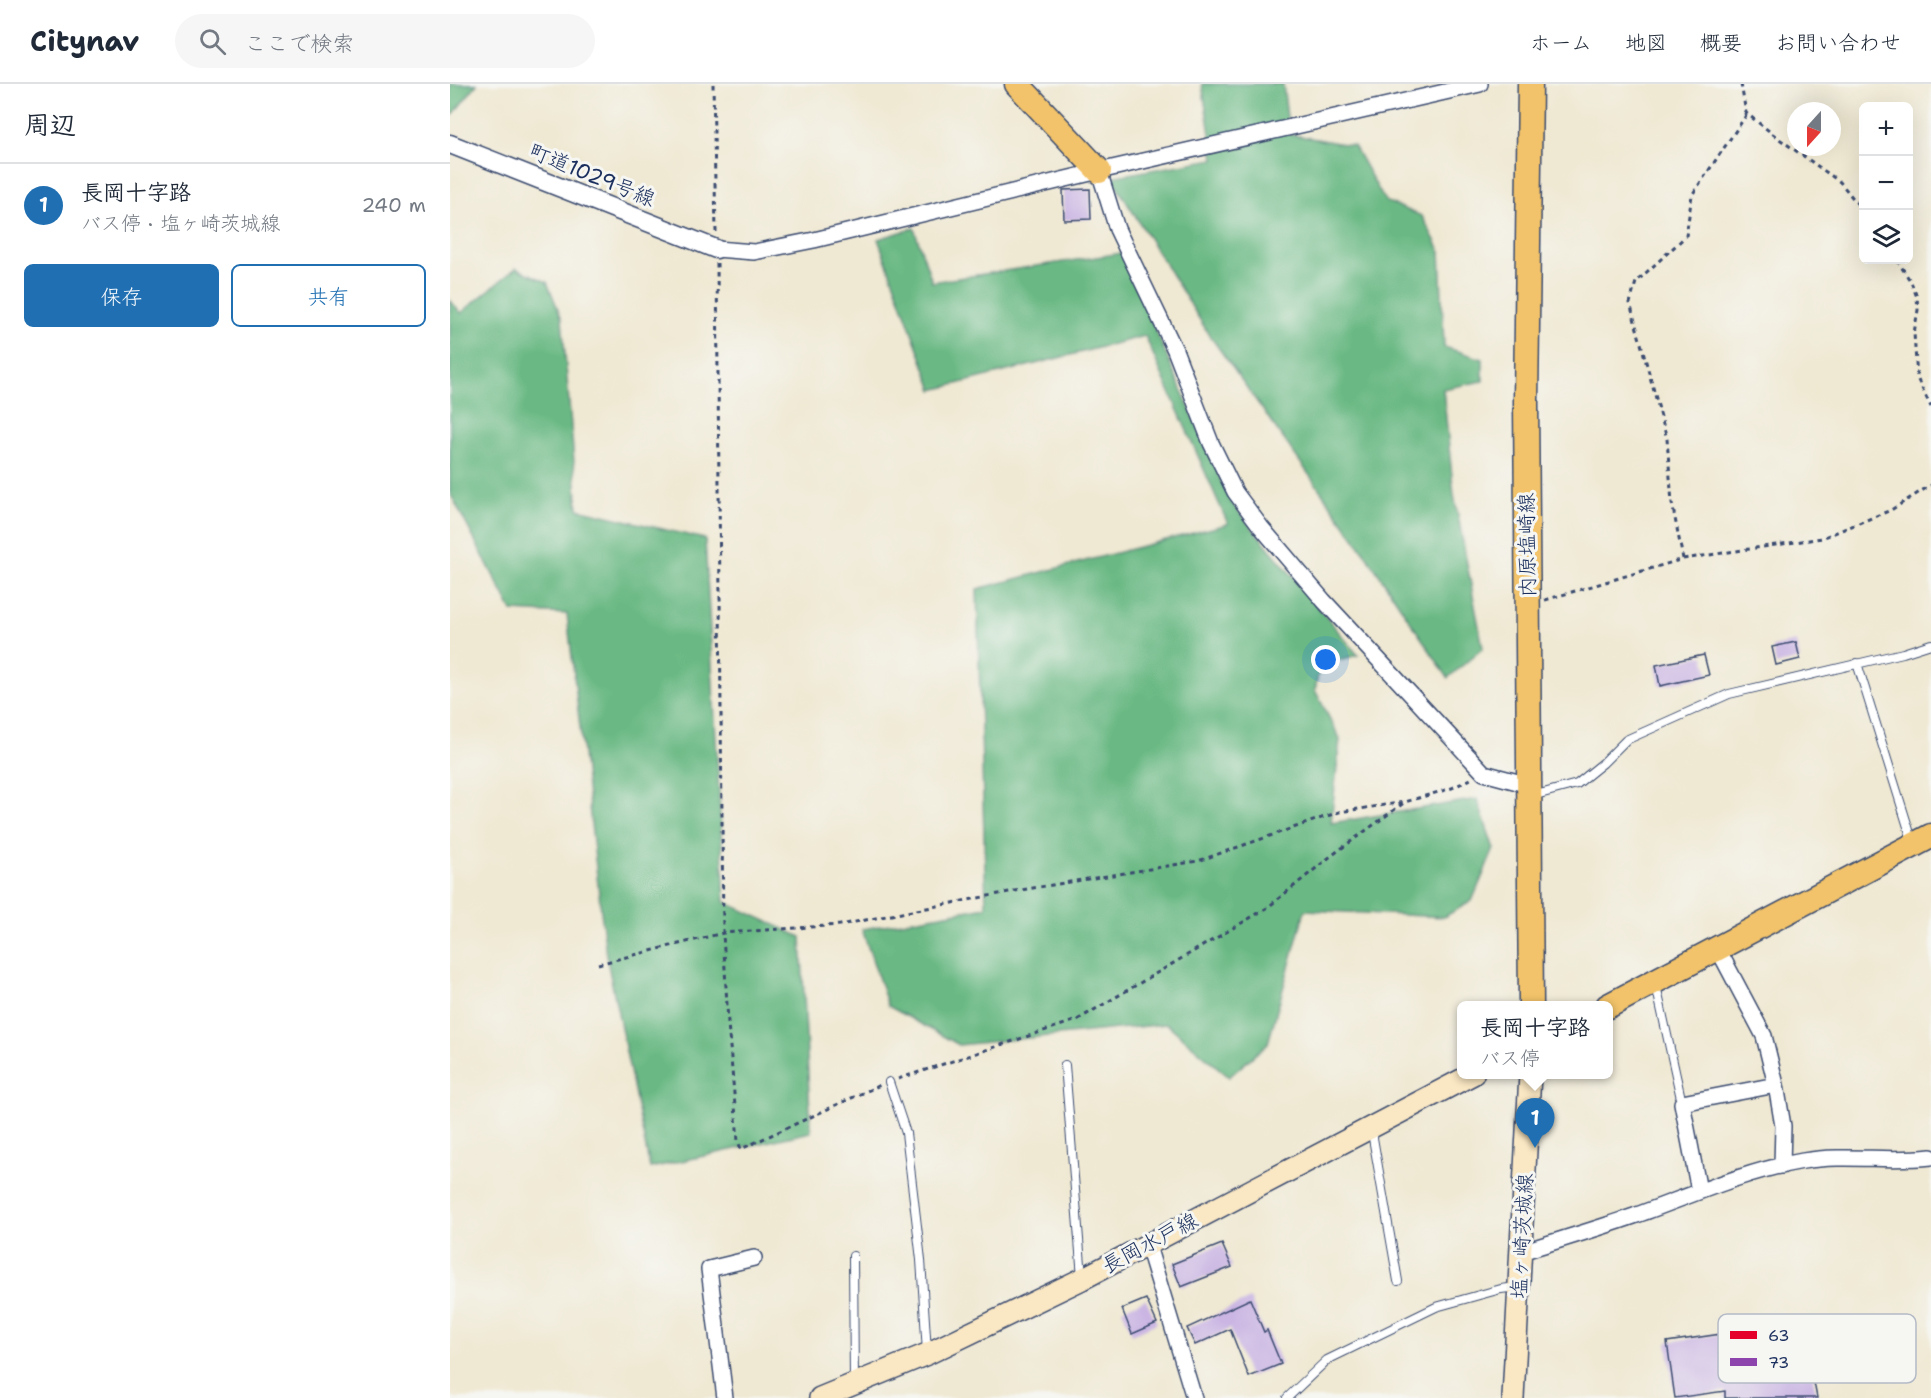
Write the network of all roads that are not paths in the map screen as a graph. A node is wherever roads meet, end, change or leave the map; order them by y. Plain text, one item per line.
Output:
1 (1017, 84) edge
2 (1480, 84) edge
3 (1530, 84) edge
4 (450, 144) edge
5 (1099, 171) junction
6 (716, 249) joint
7 (1931, 644) edge
8 (1857, 663) junction
9 (1529, 791) junction
10 (1922, 840) edge
11 (1718, 949) junction
12 (1655, 980) junction
13 (1531, 1001) edge
14 (1613, 1002) edge
15 (1065, 1065) dead end
16 (1464, 1079) edge
17 (1530, 1079) edge
18 (889, 1082) road end
19 (1776, 1085) junction
20 (1682, 1103) junction
21 (1374, 1127) junction
22 (1931, 1157) edge
23 (1782, 1166) junction
24 (1698, 1191) junction
25 (1148, 1246) junction
26 (1521, 1252) junction
27 (853, 1256) dead end
28 (754, 1258) dead end
29 (1082, 1279) junction
30 (1398, 1281) dead end
31 (1519, 1287) junction
32 (927, 1354) junction
33 (854, 1384) junction
34 (725, 1398) edge
35 (820, 1398) edge
36 (1194, 1398) edge
37 (1287, 1398) edge
38 (1513, 1398) edge

1 - 5 main road
2 - 5 street
3 - 9 main road, 内原塩崎線
4 - 6 street, 町道1029号線
5 - 6 street
5 - 9 street
7 - 8 lane
8 - 9 lane
8 - 10 lane
9 - 13 main road, 内原塩崎線
10 - 11 main road
11 - 12 main road
11 - 19 street
12 - 14 main road
12 - 20 lane
15 - 29 lane
16 - 21 main road, 長岡水戸線
17 - 26 main road, 塩ヶ崎茨城線
18 - 32 lane
19 - 20 street
19 - 23 street
20 - 24 street
21 - 25 main road, 長岡水戸線
21 - 30 lane
22 - 23 street
23 - 24 street
24 - 26 street
25 - 29 main road, 長岡水戸線
25 - 36 street
26 - 31 main road, 塩ヶ崎茨城線
27 - 33 lane
28 - 34 street
29 - 32 main road, 長岡水戸線
31 - 37 lane
31 - 38 main road, 塩ヶ崎茨城線
32 - 33 main road, 長岡水戸線
33 - 35 main road, 長岡水戸線

